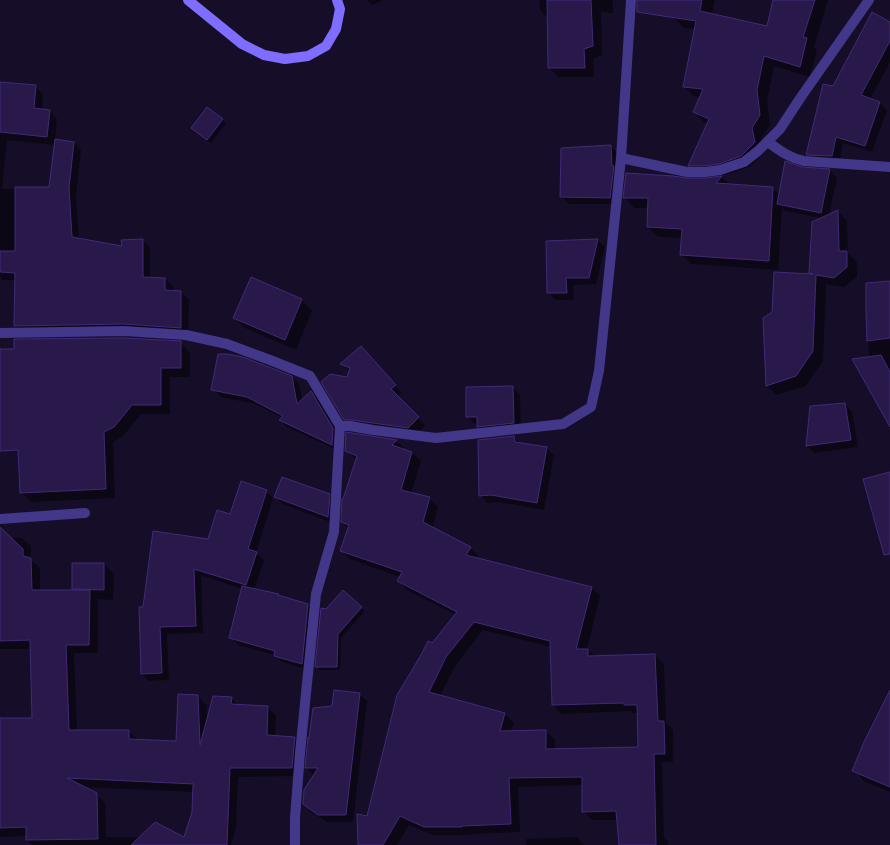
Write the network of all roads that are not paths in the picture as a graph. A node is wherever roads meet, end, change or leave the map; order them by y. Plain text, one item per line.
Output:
1 (188, 0) edge
2 (338, 0) edge
3 (631, 0) edge
4 (869, 0) edge
5 (768, 142) junction
6 (621, 158) junction
7 (890, 167) edge
8 (0, 333) edge
9 (340, 426) junction
10 (85, 513) dead end
11 (0, 519) edge
12 (295, 845) edge

1 - 2 street
3 - 6 street
4 - 5 street
5 - 6 street
5 - 7 street
6 - 9 street
8 - 9 street
9 - 12 street
10 - 11 street

